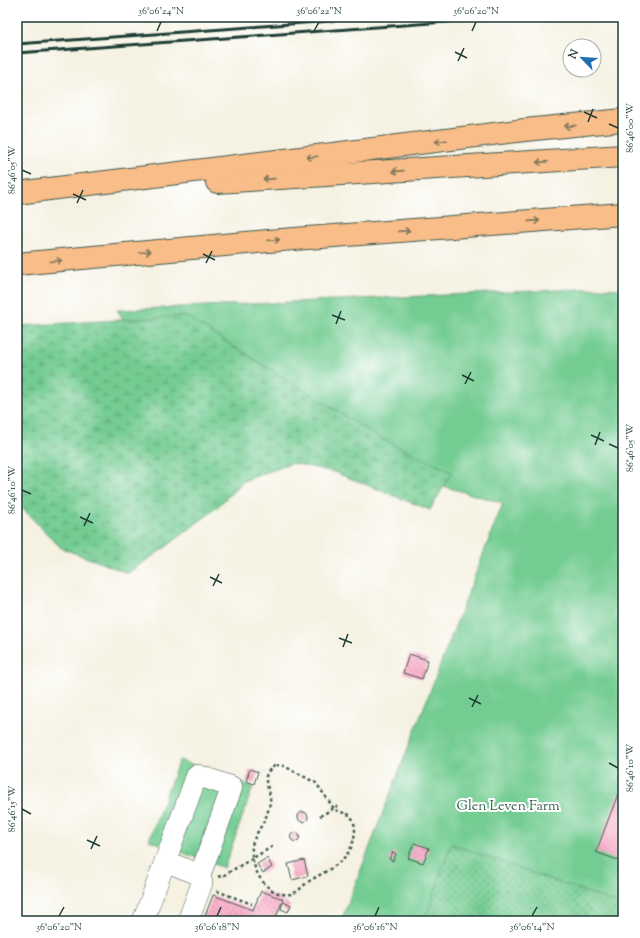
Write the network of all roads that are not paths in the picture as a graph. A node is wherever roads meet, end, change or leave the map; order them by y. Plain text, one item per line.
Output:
1 (623, 120) edge
2 (623, 156) edge
3 (17, 194) edge
4 (623, 214) edge
5 (17, 264) edge
6 (165, 861) junction
7 (201, 877) junction
8 (143, 921) edge
9 (188, 921) edge

1 -> 3 highway
2 -> 3 highway
5 -> 4 highway
6 - 7 lane
6 - 7 lane
6 - 8 lane
7 - 9 lane

